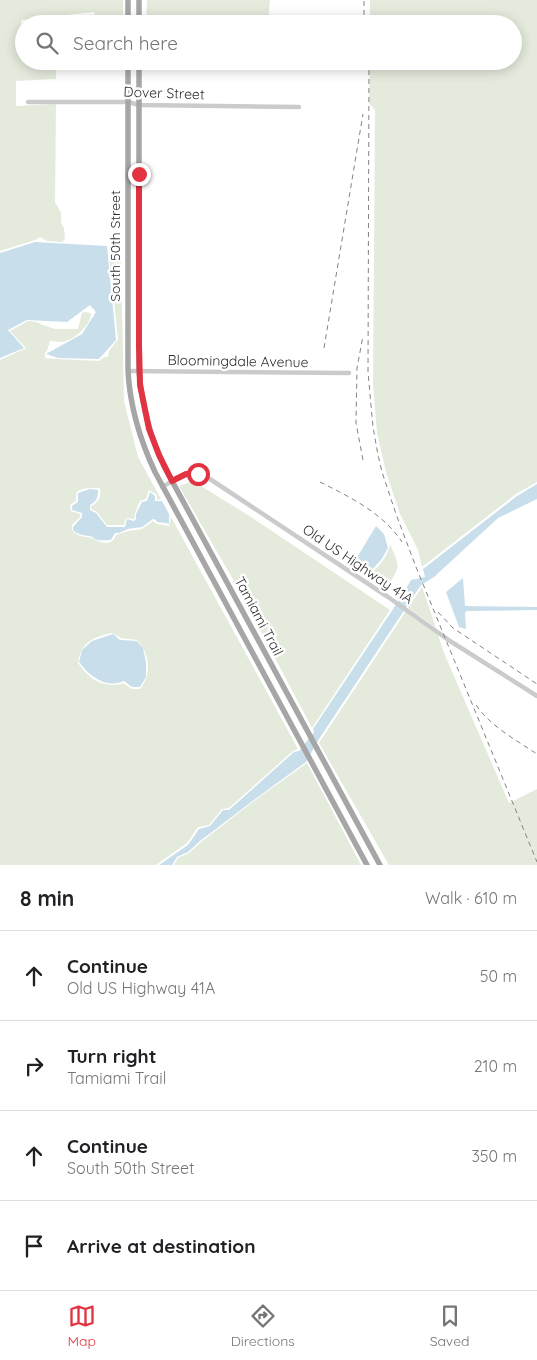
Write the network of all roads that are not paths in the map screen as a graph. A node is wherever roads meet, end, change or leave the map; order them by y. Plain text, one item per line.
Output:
1 (128, 0) edge
2 (140, 0) edge
3 (128, 15) edge
4 (139, 15) edge
5 (128, 70) edge
6 (139, 70) edge
7 (28, 102) dead end
8 (128, 102) junction
9 (139, 105) junction
10 (299, 107) dead end
11 (128, 174) junction
12 (139, 174) junction
13 (128, 371) junction
14 (139, 371) junction
15 (349, 374) dead end
16 (172, 481) junction
17 (162, 487) junction
18 (537, 696) edge
19 (373, 853) junction
20 (363, 858) junction
21 (367, 865) edge
22 (380, 865) edge

1 - 3 main road
2 - 4 main road
5 - 8 main road, South 50th Street
6 - 9 main road, South 50th Street
7 - 8 street, Dover Street
8 - 9 street, Dover Street
8 - 11 main road, South 50th Street
9 - 10 street, Dover Street
9 - 12 main road, South 50th Street
11 - 12 street
11 - 13 main road, South 50th Street
12 - 14 main road, South 50th Street
13 - 14 street, Bloomingdale Avenue
13 - 17 main road, Tamiami Trail
14 - 15 street, Bloomingdale Avenue
14 - 16 main road, Tamiami Trail
16 - 17 street, Old US Highway 41A
16 - 18 street, Old US Highway 41A
16 - 19 main road, Tamiami Trail
17 - 20 main road, Tamiami Trail
19 - 20 street
19 - 22 main road, Tamiami Trail
20 - 21 main road, Tamiami Trail

